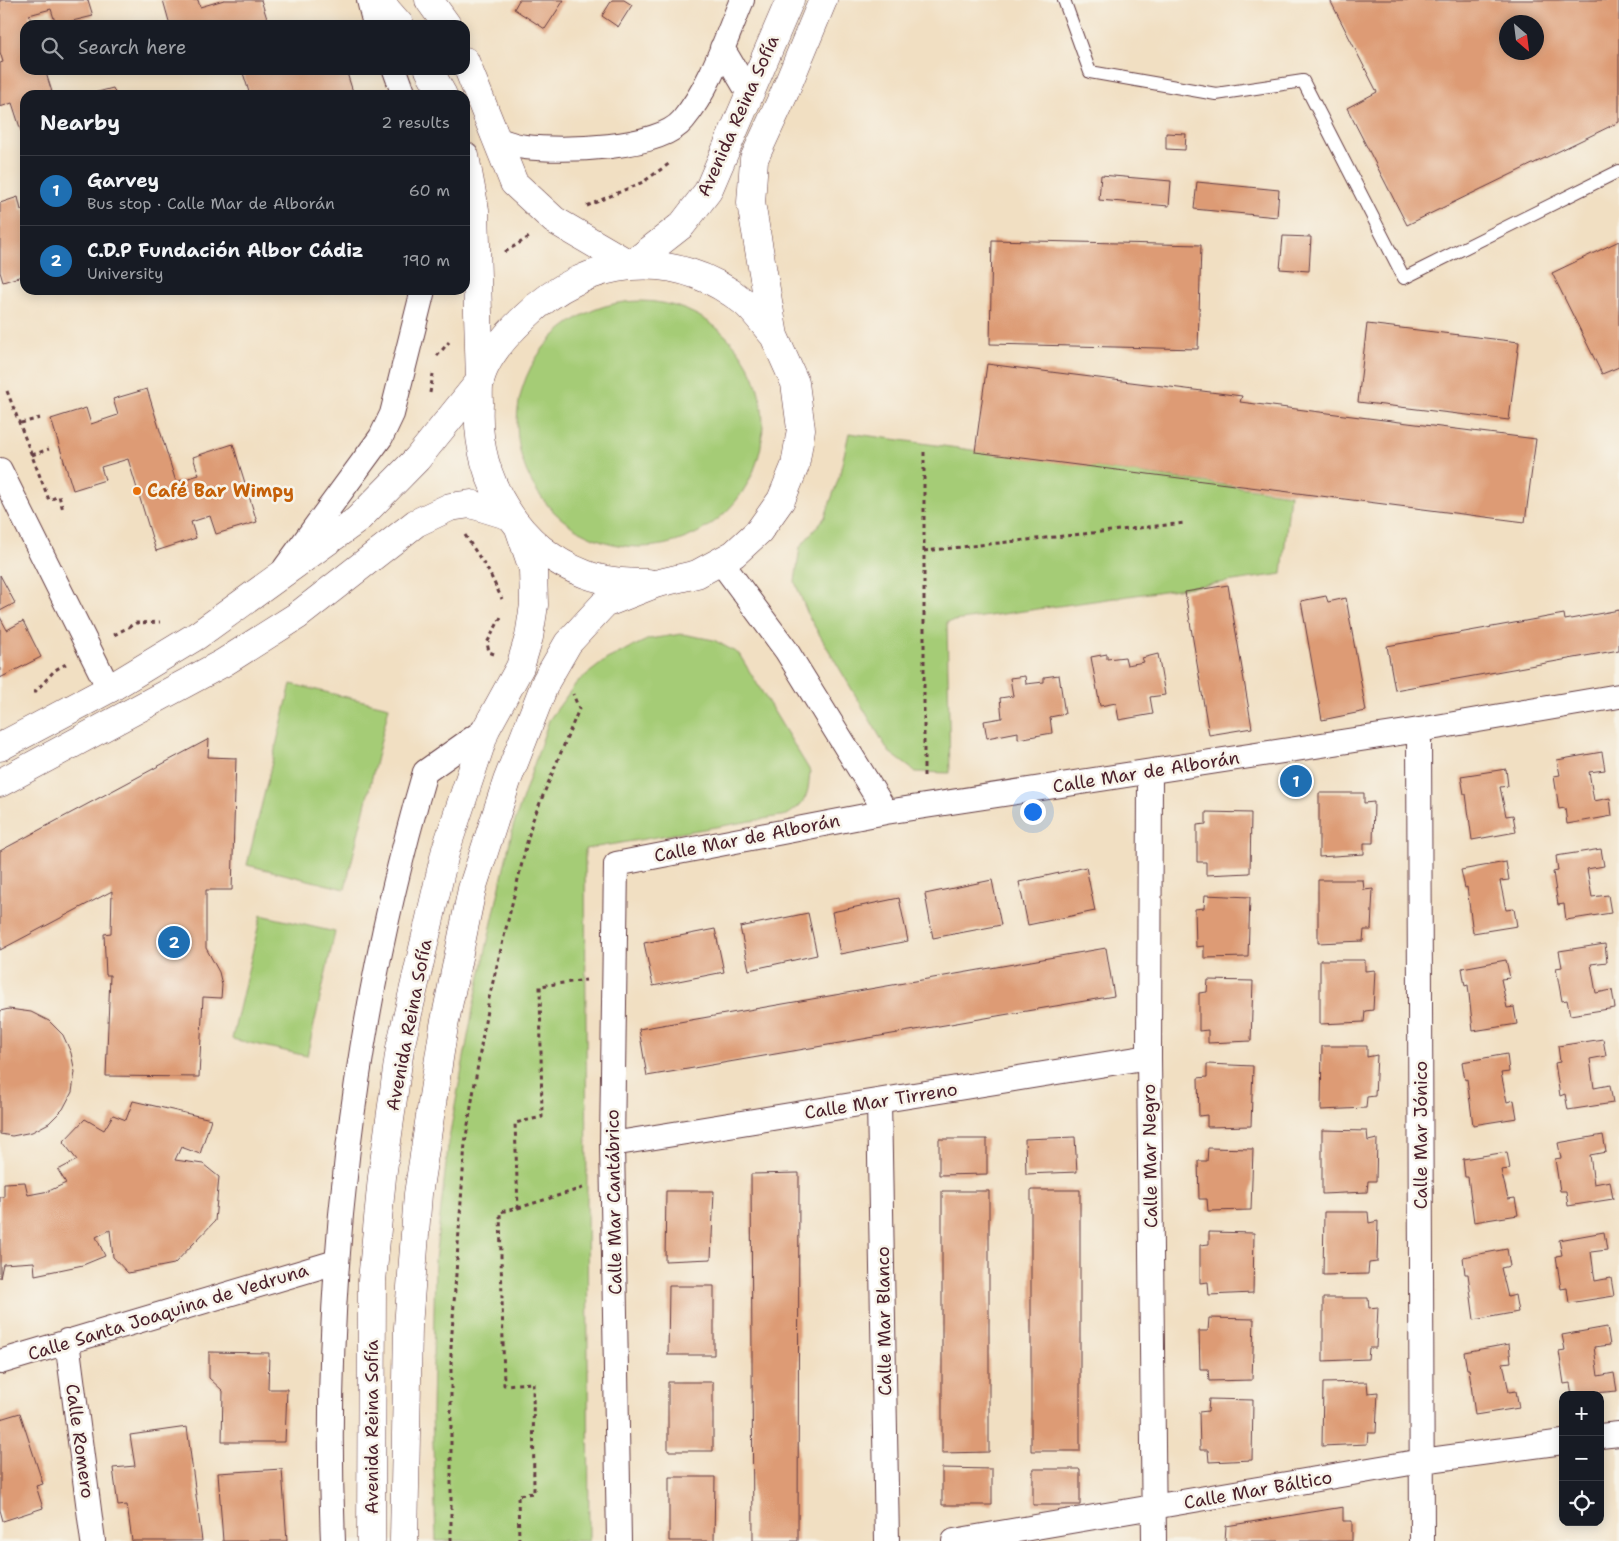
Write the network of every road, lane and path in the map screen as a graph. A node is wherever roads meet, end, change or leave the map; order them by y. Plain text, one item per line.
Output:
1 (369, 0) edge
2 (378, 0) edge
3 (429, 0) edge
4 (742, 0) edge
5 (790, 0) edge
6 (823, 0) edge
7 (1064, 0) edge
8 (374, 20) edge
9 (396, 20) edge
10 (443, 20) edge
11 (722, 48) junction
12 (470, 74) edge
13 (397, 75) edge
14 (432, 75) edge
15 (402, 90) edge
16 (440, 90) edge
17 (750, 95) junction
18 (496, 139) junction
19 (1619, 171) edge
20 (470, 183) edge
21 (632, 265) junction
22 (422, 295) edge
23 (774, 336) junction
24 (454, 338) dead end
25 (435, 358) dead end
26 (434, 368) dead end
27 (480, 380) junction
28 (7, 392) dead end
29 (430, 396) dead end
30 (40, 418) dead end
31 (21, 423) junction
32 (49, 449) dead end
33 (924, 452) dead end
34 (32, 455) junction
35 (0, 470) edge
36 (63, 510) dead end
37 (514, 522) junction
38 (1185, 523) dead end
39 (924, 551) junction
40 (721, 562) junction
41 (279, 577) junction
42 (655, 584) junction
43 (162, 622) dead end
44 (90, 649) junction
45 (109, 689) junction
46 (1619, 696) edge
47 (26, 697) dead end
48 (486, 730) junction
49 (1419, 730) junction
50 (0, 748) edge
51 (1150, 772) junction
52 (0, 783) edge
53 (924, 806) junction
54 (886, 812) junction
55 (616, 864) joint
56 (614, 976) junction
57 (1149, 1057) junction
58 (879, 1101) junction
59 (612, 1144) junction
60 (613, 1179) junction
61 (518, 1208) junction
62 (336, 1262) junction
63 (66, 1341) junction
64 (0, 1362) edge
65 (1619, 1434) edge
66 (1604, 1436) edge
67 (1559, 1443) edge
68 (1422, 1461) junction
69 (1154, 1508) junction
70 (93, 1541) edge
71 (333, 1541) edge
72 (372, 1541) edge
73 (404, 1541) edge
74 (519, 1541) edge
75 (619, 1541) edge
76 (887, 1541) edge
77 (954, 1541) edge
78 (1154, 1541) edge
79 (1422, 1541) edge

1 - 8 street
2 - 9 main road
3 - 10 main road
4 - 11 street
5 - 17 main road, Avenida Reina Sofía
6 - 23 main road, Avenida Reina Sofía
7 - 19 lane
11 - 17 street
11 - 18 street
12 - 18 main road
13 - 15 street
14 - 16 main road
17 - 21 main road, Avenida Reina Sofía
18 - 21 main road
20 - 27 main road
21 - 23 main road, Avenida Reina Sofía
21 - 27 main road, Avenida Reina Sofía
22 - 41 street
23 - 40 main road, Avenida Reina Sofía
24 - 25 path
26 - 29 path
27 - 37 main road, Avenida Reina Sofía
27 - 41 main road
28 - 31 path
30 - 31 path
31 - 34 path
32 - 34 path
33 - 39 path
34 - 36 path
35 - 44 street
37 - 42 main road, Avenida Reina Sofía
37 - 48 main road, Avenida Reina Sofía
37 - 52 main road
38 - 39 path
39 - 53 path
40 - 42 main road, Avenida Reina Sofía
40 - 54 street
41 - 45 main road
42 - 73 main road, Avenida Reina Sofía
43 - 44 path
44 - 45 street
44 - 47 path
45 - 50 main road
46 - 49 street, Calle Mar de Alborán
48 - 62 street
48 - 72 main road, Avenida Reina Sofía
49 - 51 street, Calle Mar de Alborán
49 - 68 street, Calle Mar Jónico
51 - 53 street, Calle Mar de Alborán
51 - 57 street, Calle Mar Negro
53 - 54 street, Calle Mar de Alborán
54 - 55 street, Calle Mar de Alborán
55 - 56 street, Calle Mar Cantábrico
56 - 59 street, Calle Mar Cantábrico
56 - 61 path
57 - 58 street, Calle Mar Tirreno
57 - 69 street, Calle Mar Negro
58 - 59 street, Calle Mar Tirreno
58 - 76 street, Calle Mar Blanco
59 - 60 street, Calle Mar Cantábrico
60 - 61 path
60 - 75 street, Calle Mar Cantábrico
61 - 74 path
62 - 63 street, Calle Santa Joaquina de Vedruna
62 - 71 street
63 - 64 street, Calle Santa Joaquina de Vedruna
63 - 70 street, Calle Romero
65 - 66 street
67 - 68 street, Calle Mar Báltico
68 - 69 street, Calle Mar Báltico
68 - 79 street, Calle Mar Jónico
69 - 77 street, Calle Mar Báltico
69 - 78 street, Calle Mar Negro

